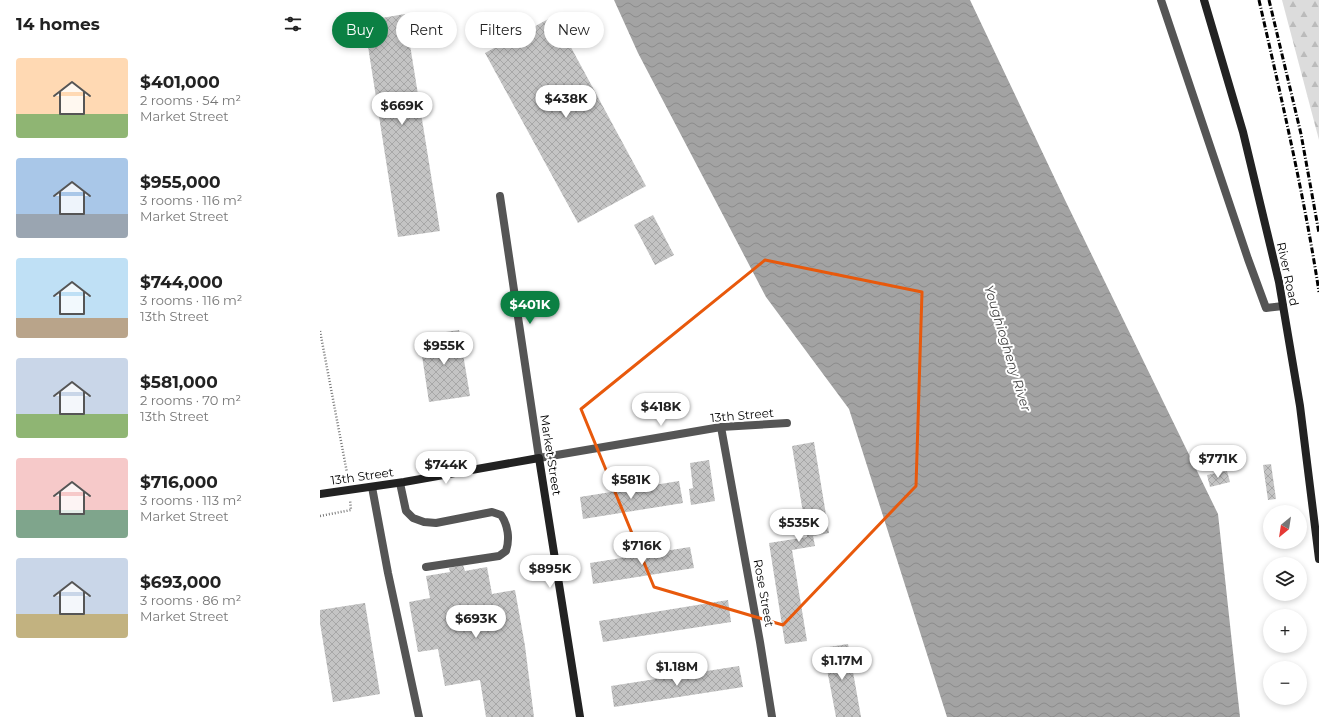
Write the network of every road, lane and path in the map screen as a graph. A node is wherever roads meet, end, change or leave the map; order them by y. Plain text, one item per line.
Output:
1 (1161, 0) edge
2 (1204, 0) edge
3 (500, 196) dead end
4 (1283, 306) junction
5 (320, 331) edge
6 (787, 423) dead end
7 (721, 427) junction
8 (539, 458) junction
9 (400, 483) junction
10 (372, 487) junction
11 (350, 490) junction
12 (320, 494) edge
13 (320, 516) edge
14 (1319, 559) edge
15 (426, 567) dead end
16 (419, 717) edge
17 (580, 717) edge
18 (772, 717) edge

1 - 4 street
2 - 4 street, River Road
3 - 8 street, Market Street
4 - 14 street, River Road
5 - 11 path
6 - 7 street, 13th Street
7 - 8 street, 13th Street
7 - 18 street, Rose Street
8 - 9 street, 13th Street
8 - 17 street, Market Street
9 - 10 street, 13th Street
9 - 15 street
10 - 11 street, 13th Street
10 - 16 street
11 - 12 street, 13th Street
11 - 13 path

